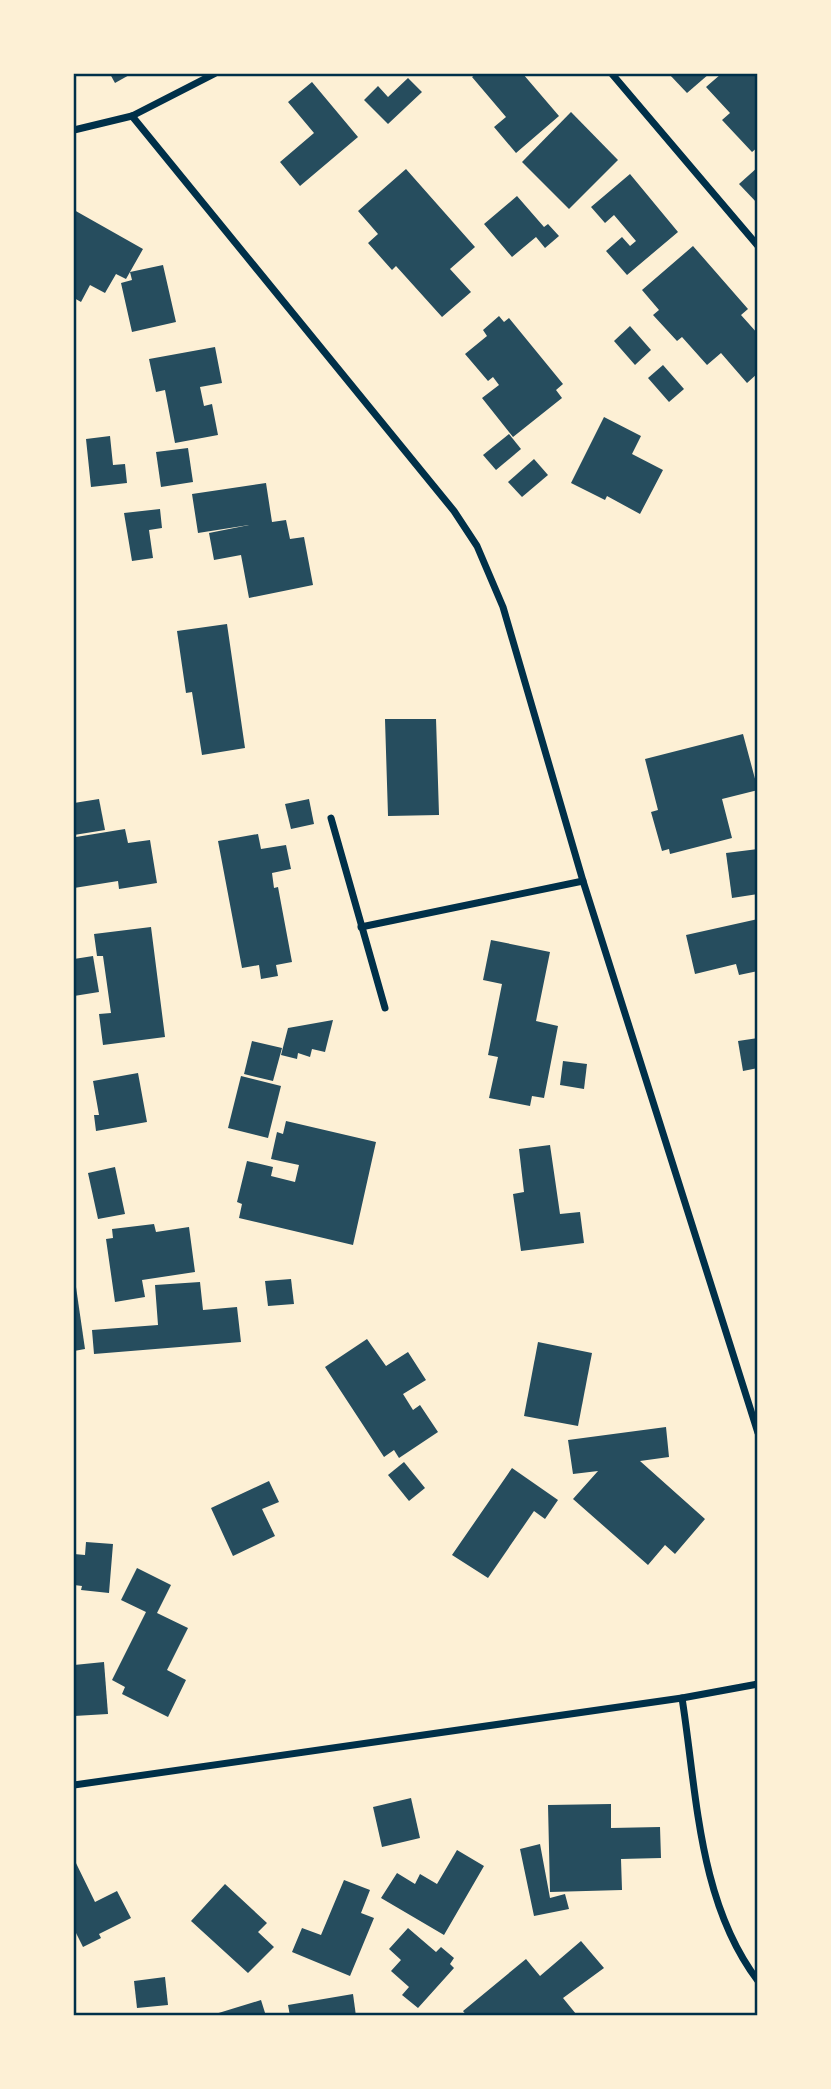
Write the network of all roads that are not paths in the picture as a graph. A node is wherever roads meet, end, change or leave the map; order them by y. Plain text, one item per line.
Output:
1 (214, 74) edge
2 (612, 74) edge
3 (131, 116) junction
4 (74, 130) edge
5 (758, 246) edge
6 (331, 818) dead end
7 (583, 881) junction
8 (361, 927) junction
9 (385, 1008) dead end
10 (758, 1433) edge
11 (758, 1684) edge
12 (682, 1698) junction
13 (74, 1785) edge
14 (758, 1981) edge

1 - 3 street
2 - 5 street
3 - 4 street
3 - 7 street
6 - 8 street
7 - 8 street
7 - 10 street
8 - 9 street
11 - 12 street
12 - 13 street
12 - 14 street

